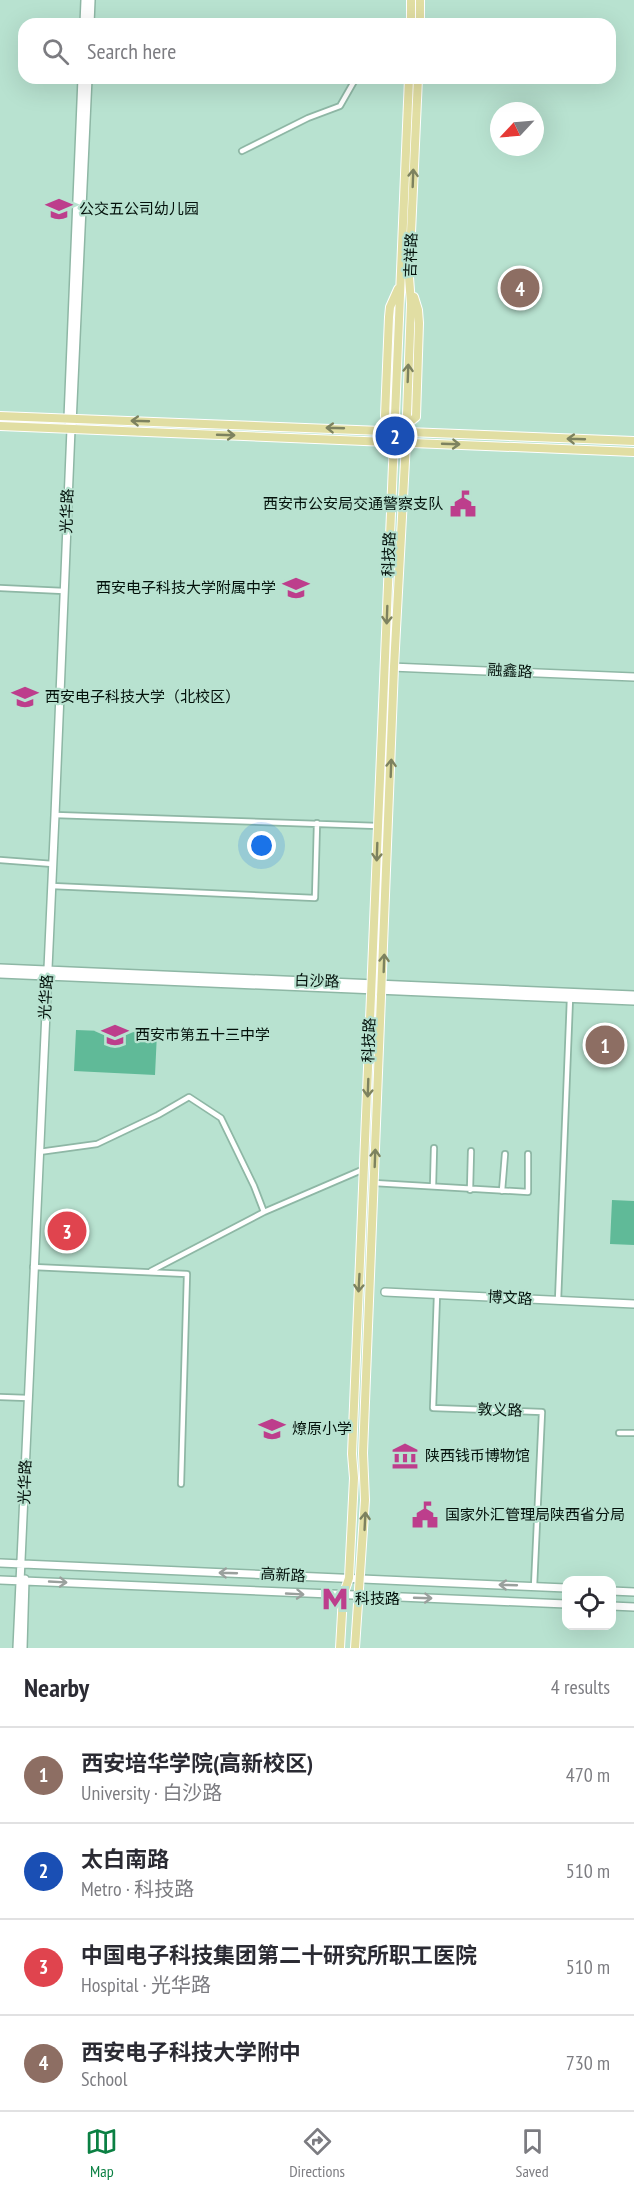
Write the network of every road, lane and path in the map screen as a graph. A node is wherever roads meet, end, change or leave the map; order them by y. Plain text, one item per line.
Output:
1 (85, 0) edge
2 (91, 0) edge
3 (411, 0) edge
4 (420, 0) edge
5 (84, 18) edge
6 (90, 18) edge
7 (411, 18) edge
8 (420, 18) edge
9 (82, 84) edge
10 (88, 84) edge
11 (353, 84) edge
12 (409, 84) edge
13 (418, 84) edge
14 (242, 152) dead end
15 (0, 416) edge
16 (70, 419) junction
17 (0, 426) edge
18 (394, 428) junction
19 (406, 428) junction
20 (71, 429) junction
21 (634, 441) edge
22 (393, 442) junction
23 (406, 442) junction
24 (634, 452) edge
25 (0, 588) edge
26 (64, 591) junction
27 (390, 667) junction
28 (634, 677) edge
29 (55, 814) junction
30 (317, 823) junction
31 (378, 826) junction
32 (0, 860) edge
33 (53, 864) junction
34 (52, 886) junction
35 (0, 968) edge
36 (47, 973) junction
37 (0, 974) edge
38 (371, 987) junction
39 (383, 988) junction
40 (571, 995) junction
41 (634, 995) edge
42 (634, 1001) edge
43 (434, 1148) dead end
44 (471, 1151) dead end
45 (39, 1152) junction
46 (505, 1154) dead end
47 (528, 1154) dead end
48 (364, 1169) junction
49 (374, 1182) junction
50 (432, 1186) junction
51 (470, 1190) junction
52 (502, 1191) junction
53 (264, 1212) junction
54 (33, 1267) junction
55 (149, 1273) junction
56 (385, 1292) dead end
57 (437, 1295) junction
58 (558, 1301) junction
59 (634, 1304) edge
60 (0, 1397) edge
61 (28, 1398) junction
62 (619, 1433) dead end
63 (634, 1433) edge
64 (181, 1484) dead end
65 (0, 1563) edge
66 (22, 1564) junction
67 (349, 1578) junction
68 (362, 1579) junction
69 (0, 1580) edge
70 (22, 1581) junction
71 (534, 1587) junction
72 (562, 1588) edge
73 (616, 1591) edge
74 (634, 1592) edge
75 (344, 1596) junction
76 (358, 1596) junction
77 (562, 1604) edge
78 (616, 1606) edge
79 (634, 1607) edge
80 (17, 1648) edge
81 (23, 1648) edge
82 (340, 1648) edge
83 (355, 1648) edge

1 - 5 street
2 - 6 street
3 - 7 main road
4 - 8 main road
9 - 16 street, 光华路
10 - 16 street, 光华路
11 - 14 street
12 - 18 main road, 吉祥路
19 -> 13 main road, 吉祥路
15 - 16 main road
18 -> 16 main road
16 - 20 street, 光华路
17 - 20 main road
18 - 19 main road
18 - 22 main road, 科技路
21 -> 19 main road
19 - 23 main road, 科技路
20 -> 22 main road
20 - 26 street, 光华路
22 - 23 main road
22 -> 27 main road, 科技路
23 -> 24 main road
23 - 27 main road, 科技路
25 - 26 street
26 - 29 street, 光华路
27 - 28 street, 融鑫路
27 - 31 main road, 科技路
39 -> 27 main road, 科技路
29 - 30 street
29 - 33 street, 光华路
30 - 31 street
30 - 34 street
31 -> 38 main road, 科技路
32 - 33 street
33 - 34 street, 光华路
34 - 36 street, 光华路
35 - 36 street, 白沙路
36 - 37 street, 白沙路
36 - 38 street, 白沙路
36 - 45 street, 光华路
38 - 39 street, 白沙路
38 -> 48 main road, 科技路
39 - 40 street, 白沙路
49 -> 39 main road, 科技路
40 - 41 street, 白沙路
40 - 42 street, 白沙路
40 - 58 street
43 - 50 street
44 - 51 street
45 - 53 street
45 - 54 street, 光华路
46 - 52 street
47 - 52 street
48 - 53 street
48 -> 67 main road, 科技路
49 - 50 street
68 -> 49 main road, 科技路
50 - 51 street
51 - 52 street
53 - 55 street
54 - 55 street
54 - 61 street, 光华路
55 - 64 street
56 - 57 street, 博文路
57 - 58 street, 博文路
57 - 71 street, 敦义路
58 - 59 street, 博文路
60 - 61 street
61 - 66 street, 光华路
62 - 63 street
65 - 66 street, 高新路
67 -> 66 street, 高新路
66 - 70 street, 光华路
67 - 68 street, 高新路
67 - 75 main road, 科技路
71 -> 68 street, 高新路
68 - 76 main road, 科技路
69 - 70 street, 高新路
70 -> 75 street, 高新路
70 - 80 street, 光华路
70 - 81 street, 光华路
71 - 72 street, 高新路
73 - 74 street
75 - 76 street, 高新路
75 - 82 main road, 科技路
76 -> 77 street, 高新路
76 - 83 main road, 科技路
78 - 79 street

